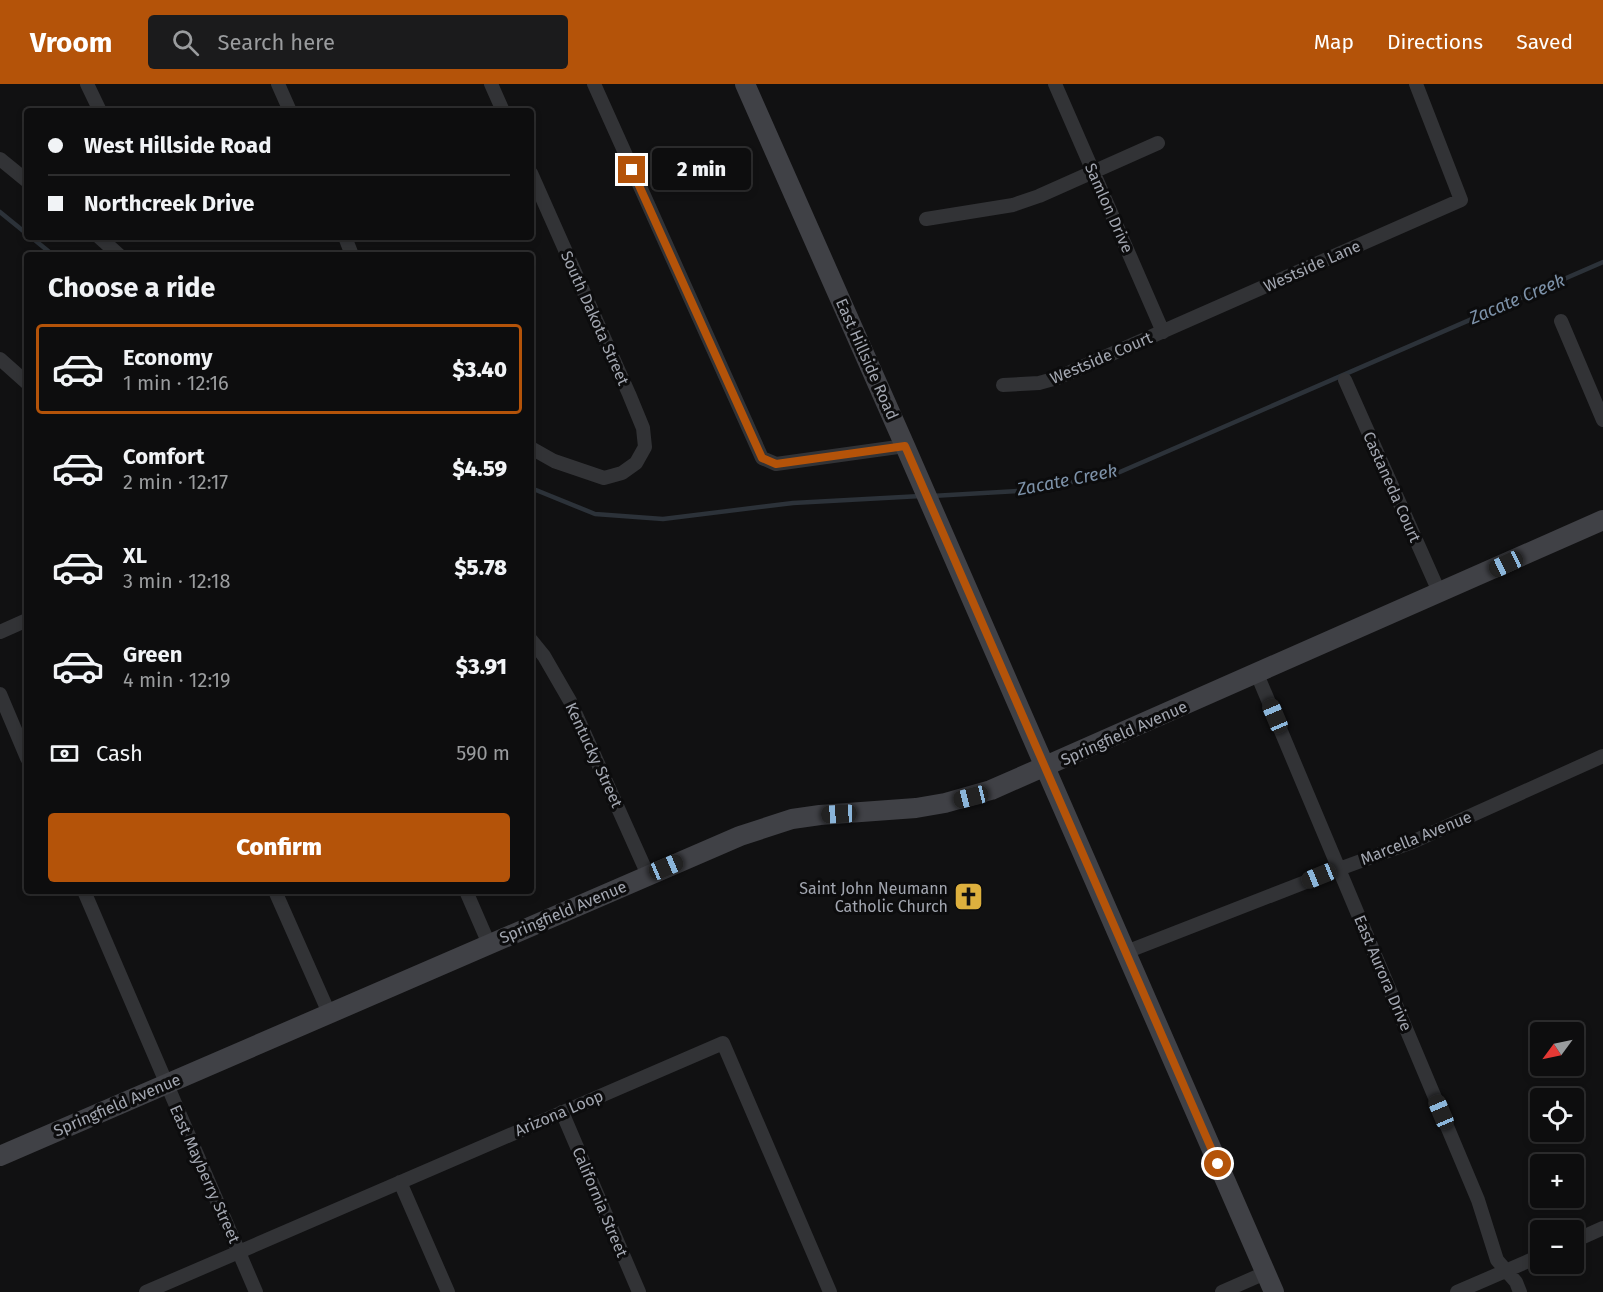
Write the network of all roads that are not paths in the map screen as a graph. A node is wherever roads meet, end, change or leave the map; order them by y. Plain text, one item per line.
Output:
1 (87, 84) edge
2 (278, 84) edge
3 (491, 84) edge
4 (594, 84) edge
5 (745, 84) edge
6 (1055, 84) edge
7 (1416, 84) edge
8 (99, 108) edge
9 (289, 108) edge
10 (502, 108) edge
11 (1158, 143) dead end
12 (0, 159) edge
13 (1093, 172) junction
14 (24, 179) edge
15 (534, 180) edge
16 (926, 219) dead end
17 (102, 240) edge
18 (116, 252) edge
19 (1561, 321) dead end
20 (1163, 332) junction
21 (0, 359) edge
22 (24, 379) edge
23 (1345, 380) dead end
24 (1003, 385) dead end
25 (1603, 420) edge
26 (905, 446) junction
27 (534, 450) edge
28 (1603, 520) edge
29 (1440, 594) junction
30 (24, 621) edge
31 (0, 632) edge
32 (534, 644) edge
33 (1257, 674) junction
34 (0, 694) edge
35 (24, 751) edge
36 (1603, 756) edge
37 (1045, 767) junction
38 (1339, 869) junction
39 (648, 875) junction
40 (85, 894) edge
41 (276, 894) edge
42 (467, 894) edge
43 (489, 944) junction
44 (1126, 952) junction
45 (328, 1013) junction
46 (166, 1084) junction
47 (561, 1113) junction
48 (2, 1150) edge
49 (400, 1182) junction
50 (1603, 1228) edge
51 (1584, 1237) edge
52 (239, 1252) junction
53 (1530, 1260) edge
54 (1507, 1270) junction
55 (1265, 1273) junction
56 (146, 1292) edge
57 (256, 1292) edge
58 (448, 1292) edge
59 (639, 1292) edge
60 (830, 1292) edge
61 (1222, 1292) edge
62 (1274, 1292) edge
63 (1457, 1292) edge
64 (1520, 1292) edge

1 - 8 street
2 - 9 street
3 - 10 street
4 - 26 street
5 - 26 main road, East Hillside Road
6 - 13 street, Samlon Drive
7 - 20 street, Westside Lane
11 - 13 street
12 - 14 street
13 - 16 street
13 - 20 street, Samlon Drive
15 - 27 street, South Dakota Street
17 - 18 street
19 - 25 street
20 - 24 street, Westside Court
21 - 22 street
23 - 29 street, Castaneda Court
26 - 37 main road, East Hillside Road
28 - 29 main road, Springfield Avenue
29 - 33 main road, Springfield Avenue
30 - 31 street
32 - 39 street, Kentucky Street
33 - 37 main road, Springfield Avenue
33 - 38 street, East Aurora Drive
34 - 35 street
36 - 38 street, Marcella Avenue
37 - 39 main road, Springfield Avenue
37 - 44 main road, East Hillside Road
38 - 44 street, Marcella Avenue
38 - 54 street, East Aurora Drive
39 - 43 main road, Springfield Avenue
40 - 46 street, East Mayberry Street
41 - 45 street
42 - 43 street
43 - 45 main road, Springfield Avenue
44 - 55 main road, East Hillside Road
45 - 46 main road, Springfield Avenue
46 - 48 main road, Springfield Avenue
46 - 52 street, East Mayberry Street
47 - 49 street, Arizona Loop
47 - 59 street, California Street
47 - 60 street, Arizona Loop
49 - 52 street, Arizona Loop
49 - 58 street
50 - 51 street
52 - 56 street, Arizona Loop
52 - 57 street, East Mayberry Street
53 - 54 street
54 - 63 street
54 - 64 street, East Aurora Drive
55 - 61 street
55 - 62 main road, East Hillside Road

